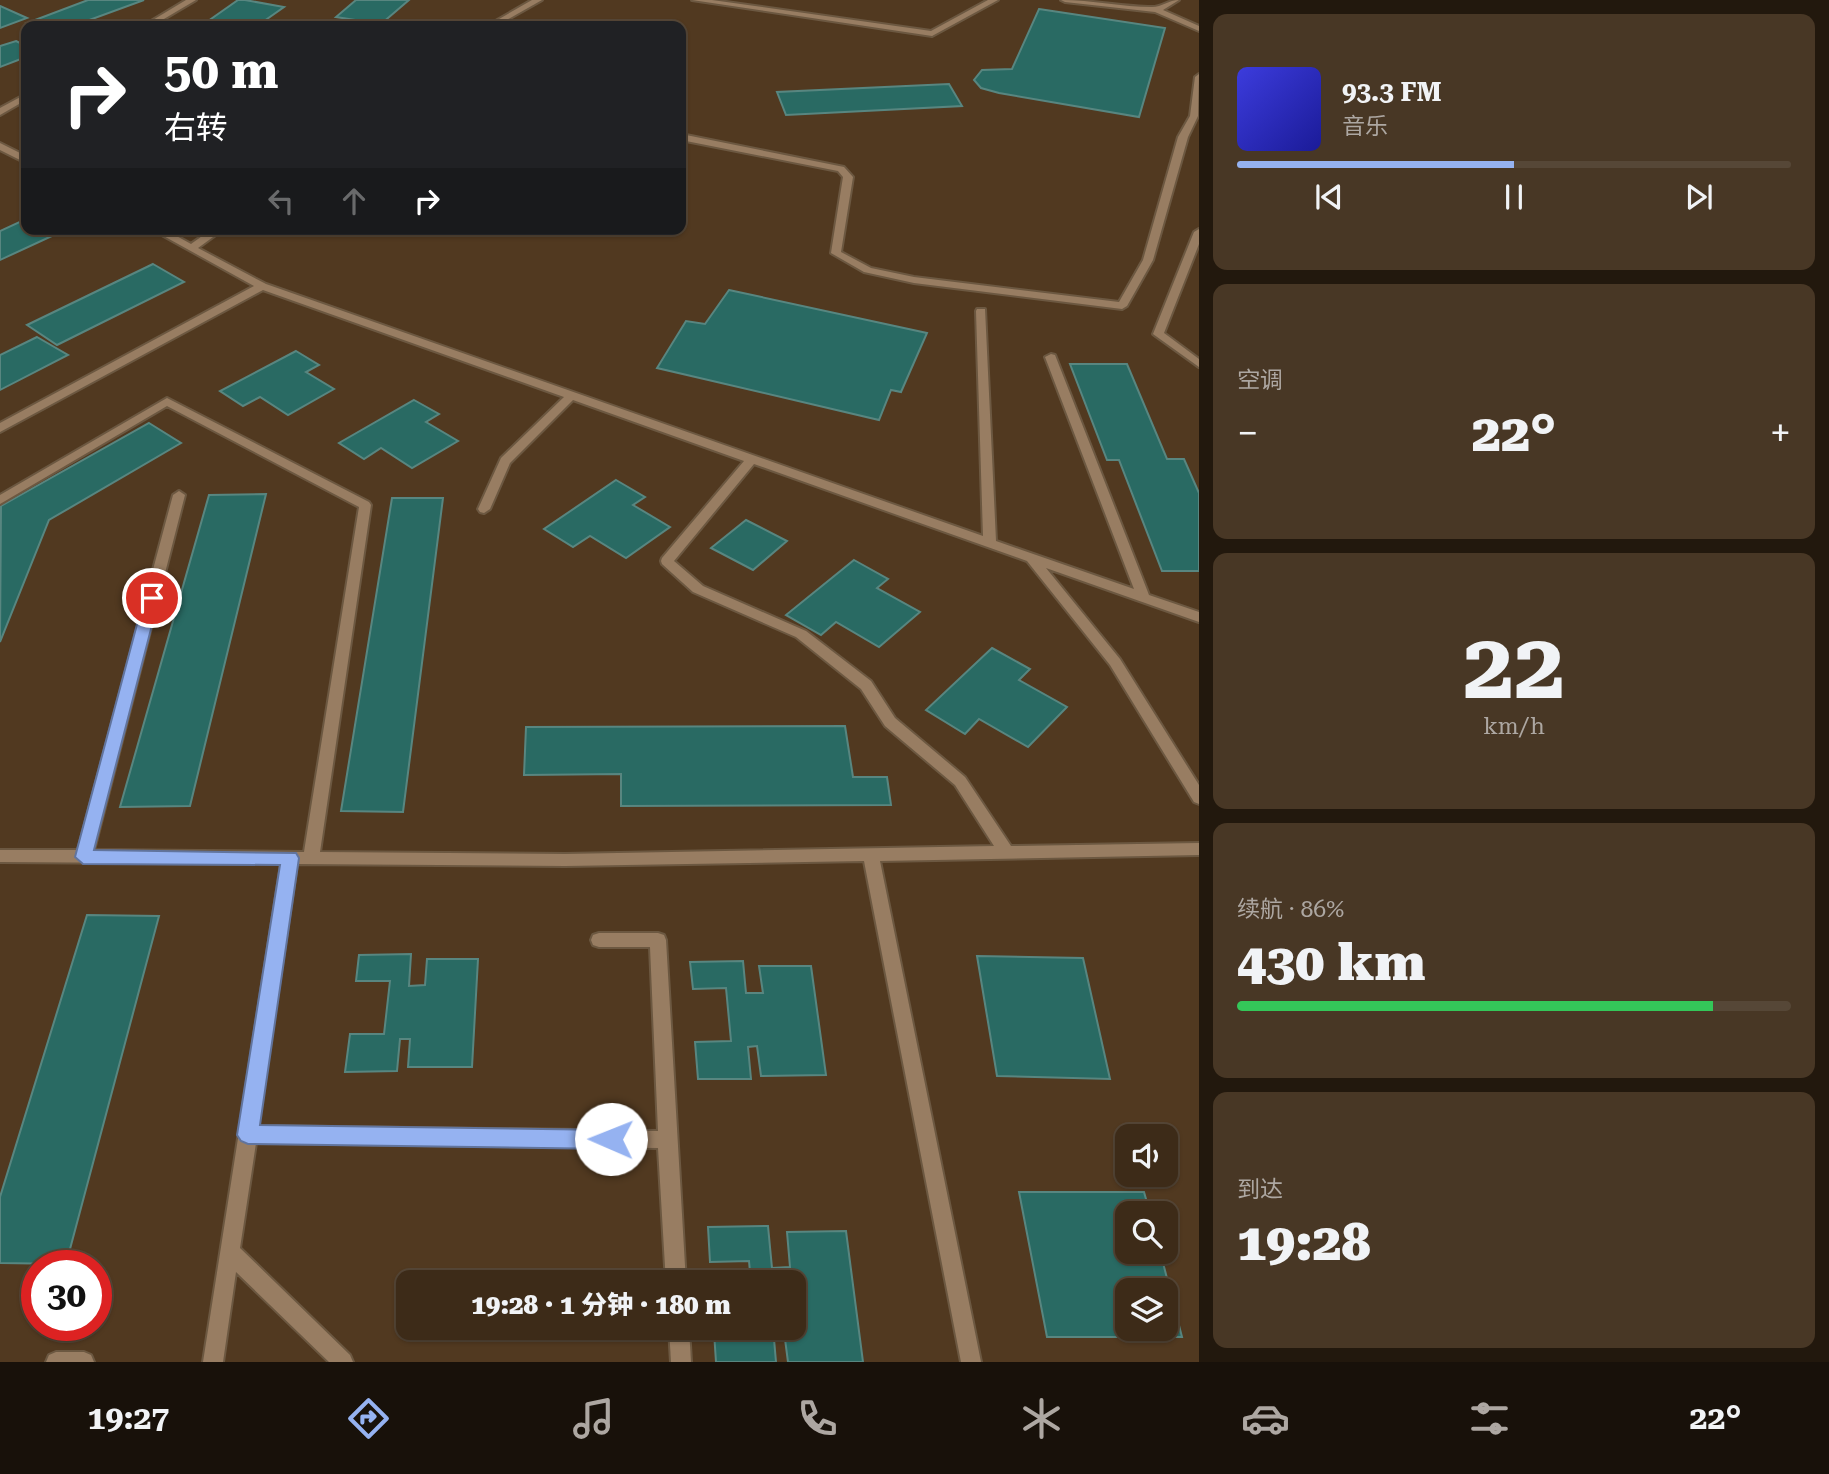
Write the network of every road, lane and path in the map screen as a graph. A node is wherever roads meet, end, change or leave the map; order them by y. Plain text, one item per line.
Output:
1 (191, 0) edge
2 (538, 0) edge
3 (696, 0) edge
4 (993, 0) edge
5 (1065, 0) edge
6 (1175, 0) edge
7 (1157, 10) junction
8 (155, 21) edge
9 (500, 21) edge
10 (1199, 29) edge
11 (1199, 77) edge
12 (21, 100) edge
13 (0, 112) edge
14 (1196, 116) edge
15 (686, 138) edge
16 (0, 146) edge
17 (21, 157) edge
18 (1199, 232) edge
19 (167, 235) edge
20 (210, 235) edge
21 (191, 248) junction
22 (262, 286) junction
23 (981, 311) dead end
24 (1051, 357) dead end
25 (1199, 365) edge
26 (572, 395) junction
27 (0, 428) edge
28 (752, 459) junction
29 (179, 495) dead end
30 (0, 500) edge
31 (484, 509) dead end
32 (990, 543) junction
33 (1031, 558) junction
34 (1144, 598) junction
35 (1199, 617) edge
36 (1199, 798) edge
37 (1199, 849) edge
38 (1007, 853) junction
39 (872, 855) junction
40 (0, 856) edge
41 (83, 857) junction
42 (290, 858) junction
43 (311, 859) junction
44 (599, 940) dead end
45 (248, 1135) junction
46 (667, 1140) junction
47 (229, 1251) junction
48 (675, 1270) edge
49 (680, 1340) edge
50 (56, 1362) edge
51 (84, 1362) edge
52 (213, 1362) edge
53 (343, 1362) edge
54 (681, 1362) edge
55 (971, 1362) edge

1 - 8 street
2 - 9 street
3 - 4 street
5 - 7 street
6 - 7 street
7 - 10 street
11 - 14 street
12 - 13 street
14 - 15 street
16 - 17 street
18 - 25 street
19 - 21 street
20 - 21 street
21 - 22 street
22 - 26 street
22 - 27 street
23 - 32 street
24 - 34 street
26 - 28 street
26 - 31 street
28 - 32 street
28 - 38 street
29 - 41 street
30 - 43 street
32 - 33 street
33 - 34 street
33 - 36 street
34 - 35 street
37 - 38 street
38 - 39 street
39 - 43 street
39 - 55 street
40 - 41 street
41 - 42 street
42 - 43 street
42 - 45 street
44 - 46 street
45 - 46 street
45 - 47 street
46 - 48 street
47 - 52 street
47 - 53 street
49 - 54 street
50 - 51 street

